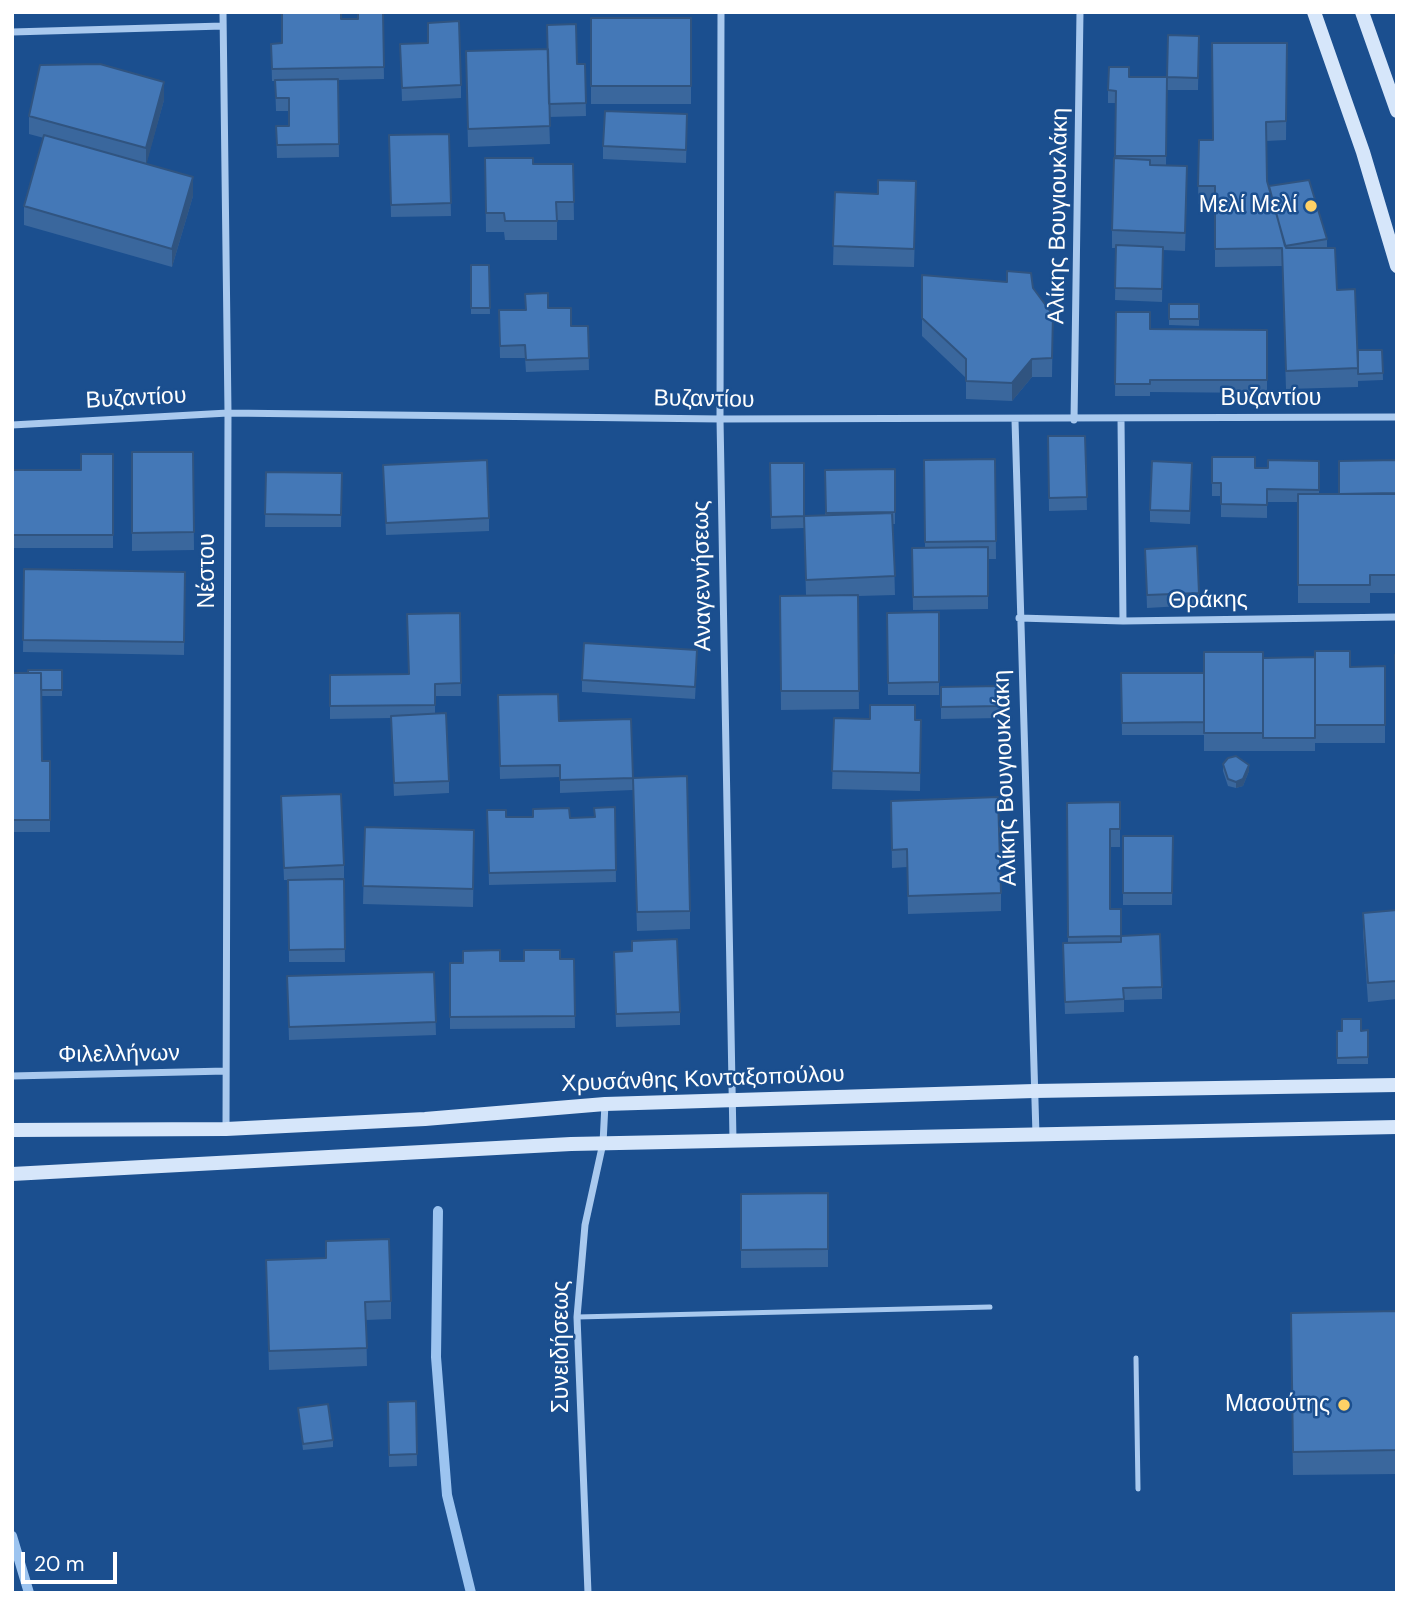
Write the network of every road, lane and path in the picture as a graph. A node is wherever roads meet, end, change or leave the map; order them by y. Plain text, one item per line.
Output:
1 (223, 12) edge
2 (721, 12) edge
3 (1080, 12) edge
4 (1314, 12) edge
5 (1362, 12) edge
6 (223, 26) junction
7 (12, 32) edge
8 (1397, 111) edge
9 (1397, 266) edge
10 (228, 413) junction
11 (1397, 417) edge
12 (720, 419) junction
13 (1121, 419) junction
14 (1015, 420) junction
15 (1074, 420) junction
16 (12, 425) edge
17 (1397, 617) edge
18 (1019, 618) junction
19 (1123, 621) junction
20 (226, 1071) junction
21 (12, 1076) edge
22 (1397, 1085) edge
23 (1034, 1091) junction
24 (732, 1102) junction
25 (605, 1104) junction
26 (1397, 1127) edge
27 (226, 1129) junction
28 (12, 1130) edge
29 (1036, 1135) junction
30 (733, 1140) junction
31 (603, 1143) junction
32 (12, 1174) edge
33 (990, 1307) dead end
34 (577, 1317) junction
35 (1136, 1358) dead end
36 (1138, 1489) dead end
37 (587, 1593) edge

1 - 6 street, Νέστου
2 - 12 street, Αναγεννήσεως
3 - 15 street, Αλίκης Βουγιουκλάκη
4 - 9 main road
5 - 8 main road
6 - 7 street
6 - 10 street, Νέστου
10 - 12 street, Βυζαντίου
10 - 16 street, Βυζαντίου
10 - 20 street, Νέστου
11 - 13 street, Βυζαντίου
12 - 14 street, Βυζαντίου
12 - 24 street, Αναγεννήσεως
13 - 15 street, Βυζαντίου
13 - 19 street
14 - 15 street, Βυζαντίου
14 - 18 street, Αλίκης Βουγιουκλάκη
17 - 19 street, Θράκης
18 - 19 street, Θράκης
18 - 23 street, Αλίκης Βουγιουκλάκη
20 - 21 street, Φιλελλήνων
20 - 27 street, Νέστου
22 - 23 main road, Χρυσάνθης Κονταξοπούλου
23 - 24 main road, Χρυσάνθης Κονταξοπούλου
23 - 29 street, Αλίκης Βουγιουκλάκη
24 - 25 main road, Χρυσάνθης Κονταξοπούλου
24 - 30 street, Αναγεννήσεως
25 - 27 main road, Χρυσάνθης Κονταξοπούλου
25 - 31 street, Συνειδήσεως
26 - 29 main road
27 - 28 main road, Χρυσάνθης Κονταξοπούλου
29 - 30 main road
30 - 31 main road
31 - 32 main road
31 - 34 street, Συνειδήσεως
33 - 34 lane
34 - 37 street, Συνειδήσεως
35 - 36 lane

